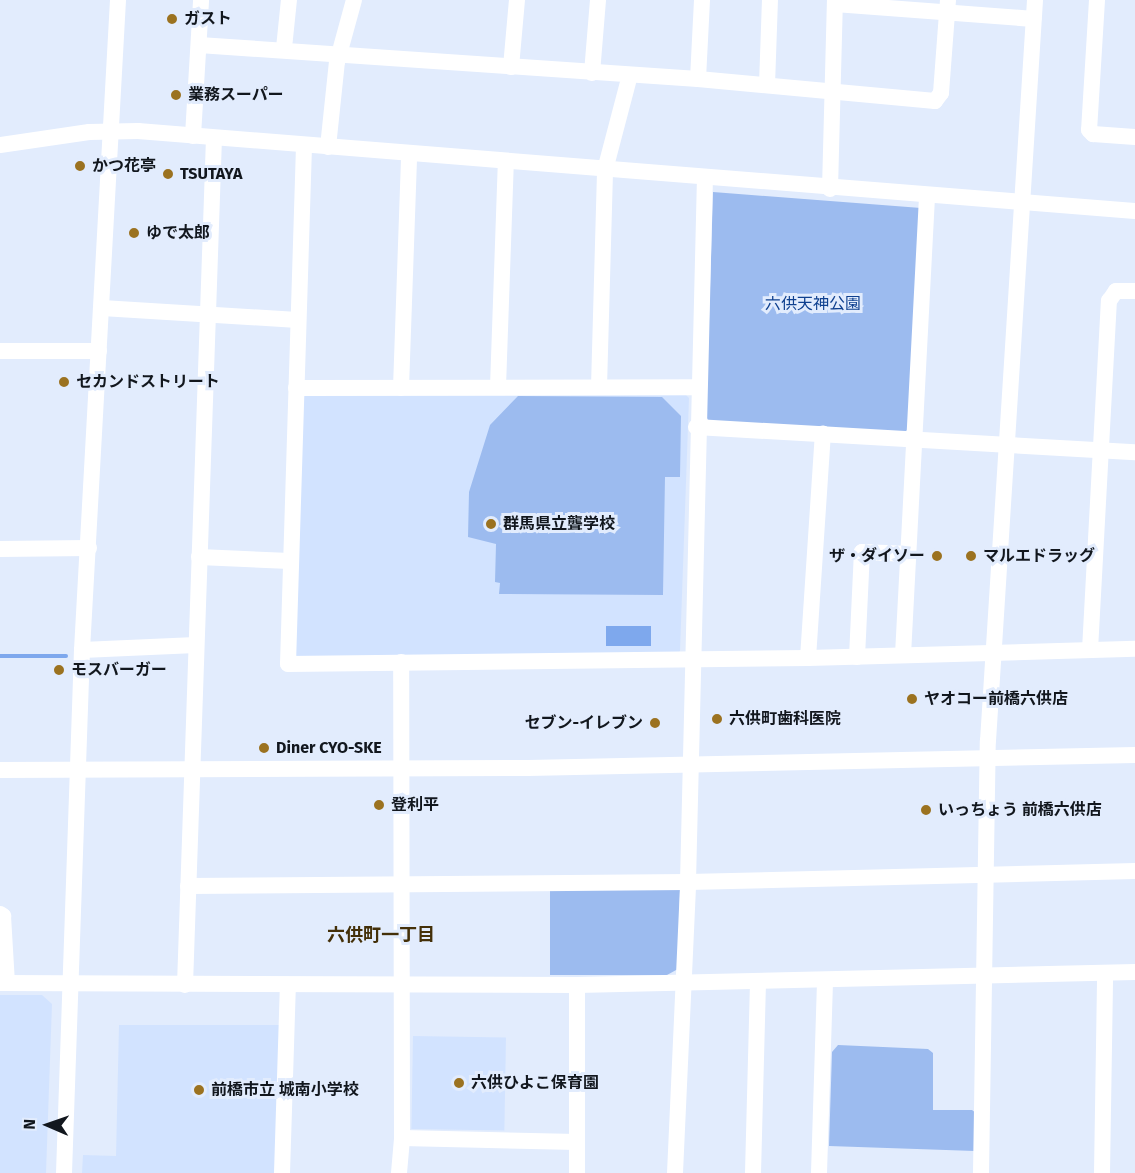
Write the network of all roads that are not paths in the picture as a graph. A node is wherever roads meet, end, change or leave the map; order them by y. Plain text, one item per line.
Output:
1 (118, 0) edge
2 (201, 0) edge
3 (290, 0) edge
4 (354, 0) edge
5 (517, 0) edge
6 (598, 0) edge
7 (702, 0) edge
8 (770, 0) edge
9 (1035, 0) edge
10 (1097, 0) edge
11 (835, 2) edge
12 (948, 6) edge
13 (1033, 19) junction
14 (199, 45) junction
15 (284, 48) junction
16 (338, 53) junction
17 (511, 67) junction
18 (592, 73) junction
19 (630, 75) junction
20 (699, 79) junction
21 (767, 85) junction
22 (832, 90) junction
23 (113, 130) junction
24 (193, 136) junction
25 (1135, 137) edge
26 (213, 138) junction
27 (0, 145) edge
28 (304, 146) junction
29 (328, 147) junction
30 (409, 154) junction
31 (506, 162) junction
32 (605, 170) junction
33 (705, 178) junction
34 (830, 189) junction
35 (927, 196) junction
36 (1020, 203) junction
37 (1135, 212) edge
38 (1135, 291) edge
39 (102, 308) junction
40 (207, 316) junction
41 (298, 320) junction
42 (0, 351) edge
43 (99, 351) junction
44 (498, 387) junction
45 (599, 387) junction
46 (698, 387) junction
47 (296, 388) junction
48 (401, 388) junction
49 (696, 427) junction
50 (823, 434) junction
51 (915, 439) junction
52 (1005, 445) junction
53 (1101, 450) junction
54 (1135, 452) edge
55 (89, 548) junction
56 (0, 549) edge
57 (909, 554) junction
58 (199, 557) junction
59 (290, 561) junction
60 (196, 645) junction
61 (1135, 649) edge
62 (82, 650) junction
63 (1090, 650) junction
64 (993, 653) junction
65 (903, 655) junction
66 (857, 657) junction
67 (691, 658) junction
68 (808, 658) junction
69 (401, 662) junction
70 (1135, 755) edge
71 (987, 759) junction
72 (689, 766) junction
73 (401, 768) junction
74 (79, 769) junction
75 (0, 770) edge
76 (192, 770) junction
77 (1135, 870) edge
78 (985, 875) junction
79 (688, 882) junction
80 (402, 884) junction
81 (188, 886) junction
82 (0, 914) edge
83 (1135, 972) edge
84 (1105, 973) junction
85 (984, 976) junction
86 (825, 981) junction
87 (683, 982) junction
88 (4, 983) edge
89 (758, 983) junction
90 (72, 984) junction
91 (402, 984) junction
92 (288, 985) junction
93 (577, 985) junction
94 (185, 986) junction
95 (402, 1138) junction
96 (577, 1142) junction
97 (64, 1173) edge
98 (282, 1173) edge
99 (399, 1173) edge
100 (577, 1173) edge
101 (675, 1173) edge
102 (753, 1173) edge
103 (819, 1173) edge
104 (981, 1173) edge
105 (1102, 1173) edge

1 - 23 street
2 - 14 street
3 - 15 street
4 - 16 street
5 - 17 street
6 - 18 street
7 - 20 street
8 - 21 street
9 - 13 street
10 - 25 street
11 - 12 street
11 - 22 street
12 - 13 street
12 - 22 street
13 - 36 street
14 - 15 street
14 - 24 street
15 - 16 street
16 - 17 street
16 - 29 street
17 - 18 street
18 - 19 street
19 - 20 street
19 - 32 street
20 - 21 street
21 - 22 street
22 - 34 street
23 - 24 street
23 - 27 street
23 - 39 street
24 - 26 street
26 - 28 street
26 - 40 street
28 - 29 street
28 - 41 street
29 - 30 street
30 - 31 street
30 - 48 street
31 - 32 street
31 - 44 street
32 - 33 street
32 - 45 street
33 - 34 street
33 - 46 street
34 - 35 street
35 - 36 street
35 - 51 street
36 - 37 street
36 - 52 street
38 - 53 street
39 - 40 street
39 - 43 street
40 - 41 street
40 - 58 street
41 - 47 street
42 - 43 street
43 - 55 street
44 - 45 street
44 - 48 street
45 - 46 street
46 - 49 street
47 - 48 street
47 - 59 street
49 - 50 street
49 - 67 street
50 - 51 street
50 - 68 street
51 - 52 street
51 - 57 street
52 - 53 street
52 - 64 street
53 - 54 street
53 - 63 street
55 - 56 street
55 - 62 street
57 - 65 street
57 - 66 street
58 - 59 street
58 - 60 street
59 - 69 street
60 - 62 street
60 - 76 street
61 - 63 street
62 - 74 street
63 - 64 street
64 - 65 street
64 - 71 street
65 - 66 street
66 - 68 street
67 - 68 street
67 - 69 street
67 - 72 street
69 - 73 street
70 - 71 street
71 - 72 street
71 - 78 street
72 - 73 street
72 - 79 street
73 - 76 street
73 - 80 street
74 - 75 street
74 - 76 street
74 - 90 street
76 - 81 street
77 - 78 street
78 - 79 street
78 - 85 street
79 - 80 street
79 - 87 street
80 - 81 street
80 - 91 street
81 - 94 street
82 - 88 street
83 - 84 street
84 - 85 street
84 - 105 street
85 - 86 street
85 - 104 street
86 - 89 street
86 - 103 street
87 - 89 street
87 - 93 street
87 - 101 street
88 - 90 street
89 - 102 street
90 - 94 street
90 - 97 street
91 - 92 street
91 - 93 street
91 - 95 street
92 - 94 street
92 - 98 street
93 - 96 street
95 - 96 street
95 - 99 street
96 - 100 street

